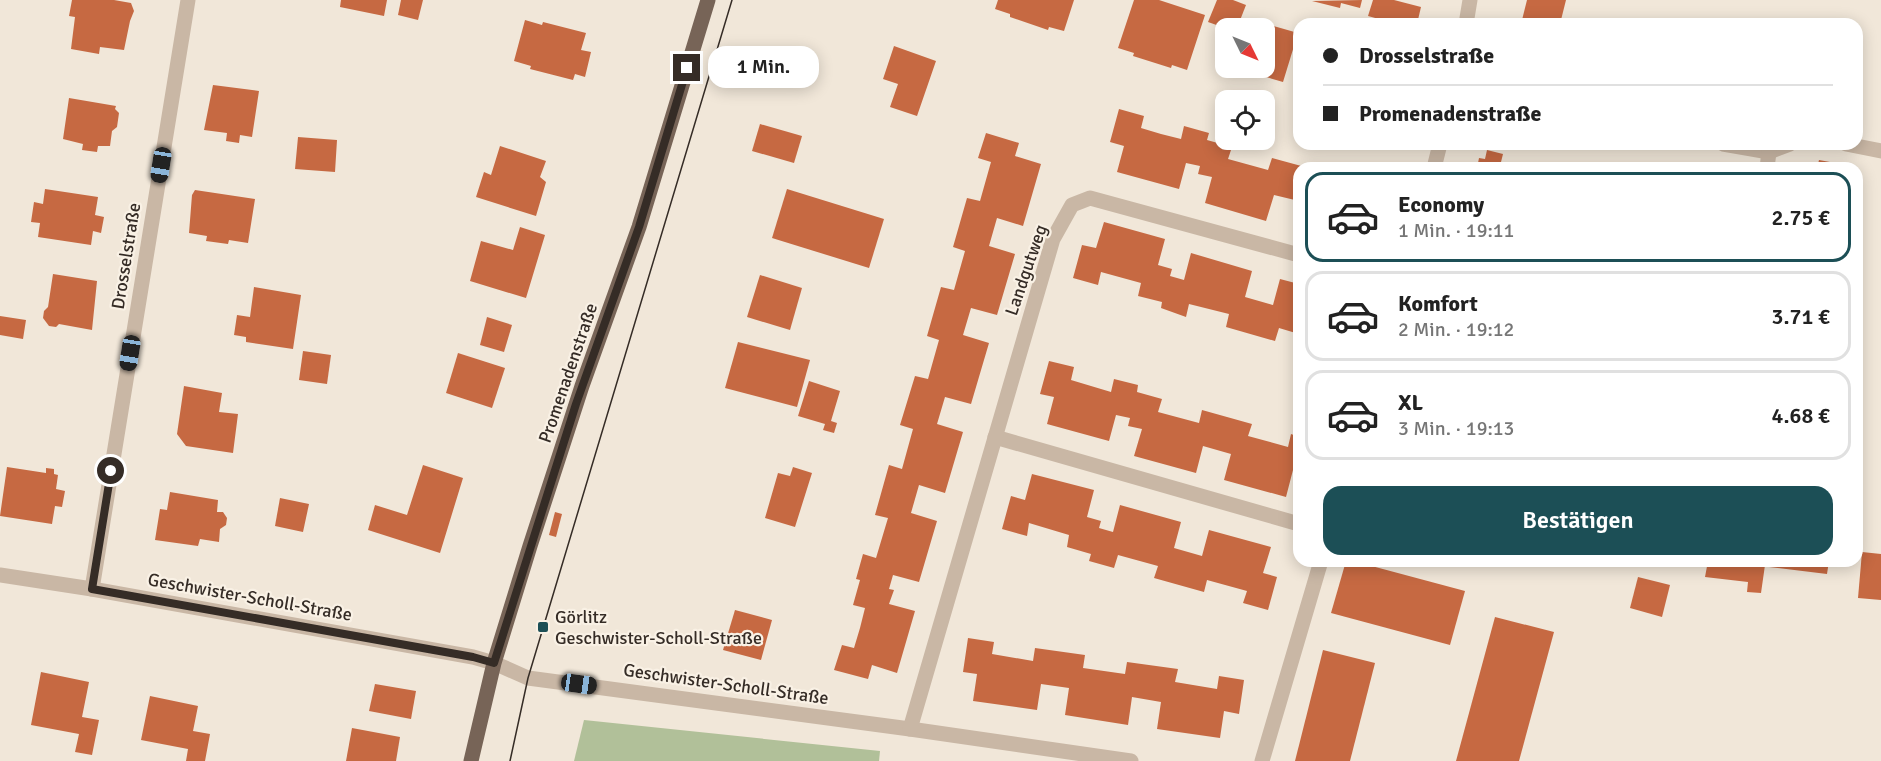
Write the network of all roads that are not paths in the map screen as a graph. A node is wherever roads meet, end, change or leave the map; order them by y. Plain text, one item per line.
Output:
1 (188, 0) edge
2 (708, 0) edge
3 (1470, 0) edge
4 (1467, 18) edge
5 (1863, 147) edge
6 (1740, 150) edge
7 (1782, 150) edge
8 (1881, 151) edge
9 (1768, 160) edge
10 (1293, 253) edge
11 (995, 437) junction
12 (1293, 522) edge
13 (1320, 567) edge
14 (0, 575) edge
15 (92, 589) junction
16 (494, 663) junction
17 (910, 729) junction
18 (471, 761) edge
19 (1131, 761) edge
20 (1262, 761) edge

1 - 15 street, Drosselstraße
2 - 16 main road, Promenadenstraße
3 - 4 street
5 - 8 street
6 - 9 street
7 - 9 street
10 - 11 street, Landgutweg
11 - 12 street
11 - 17 street, Landgutweg
13 - 20 street
14 - 15 street, Geschwister-Scholl-Straße
15 - 16 street, Geschwister-Scholl-Straße
16 - 17 street, Geschwister-Scholl-Straße
16 - 18 main road, Promenadenstraße
17 - 19 street, Geschwister-Scholl-Straße

